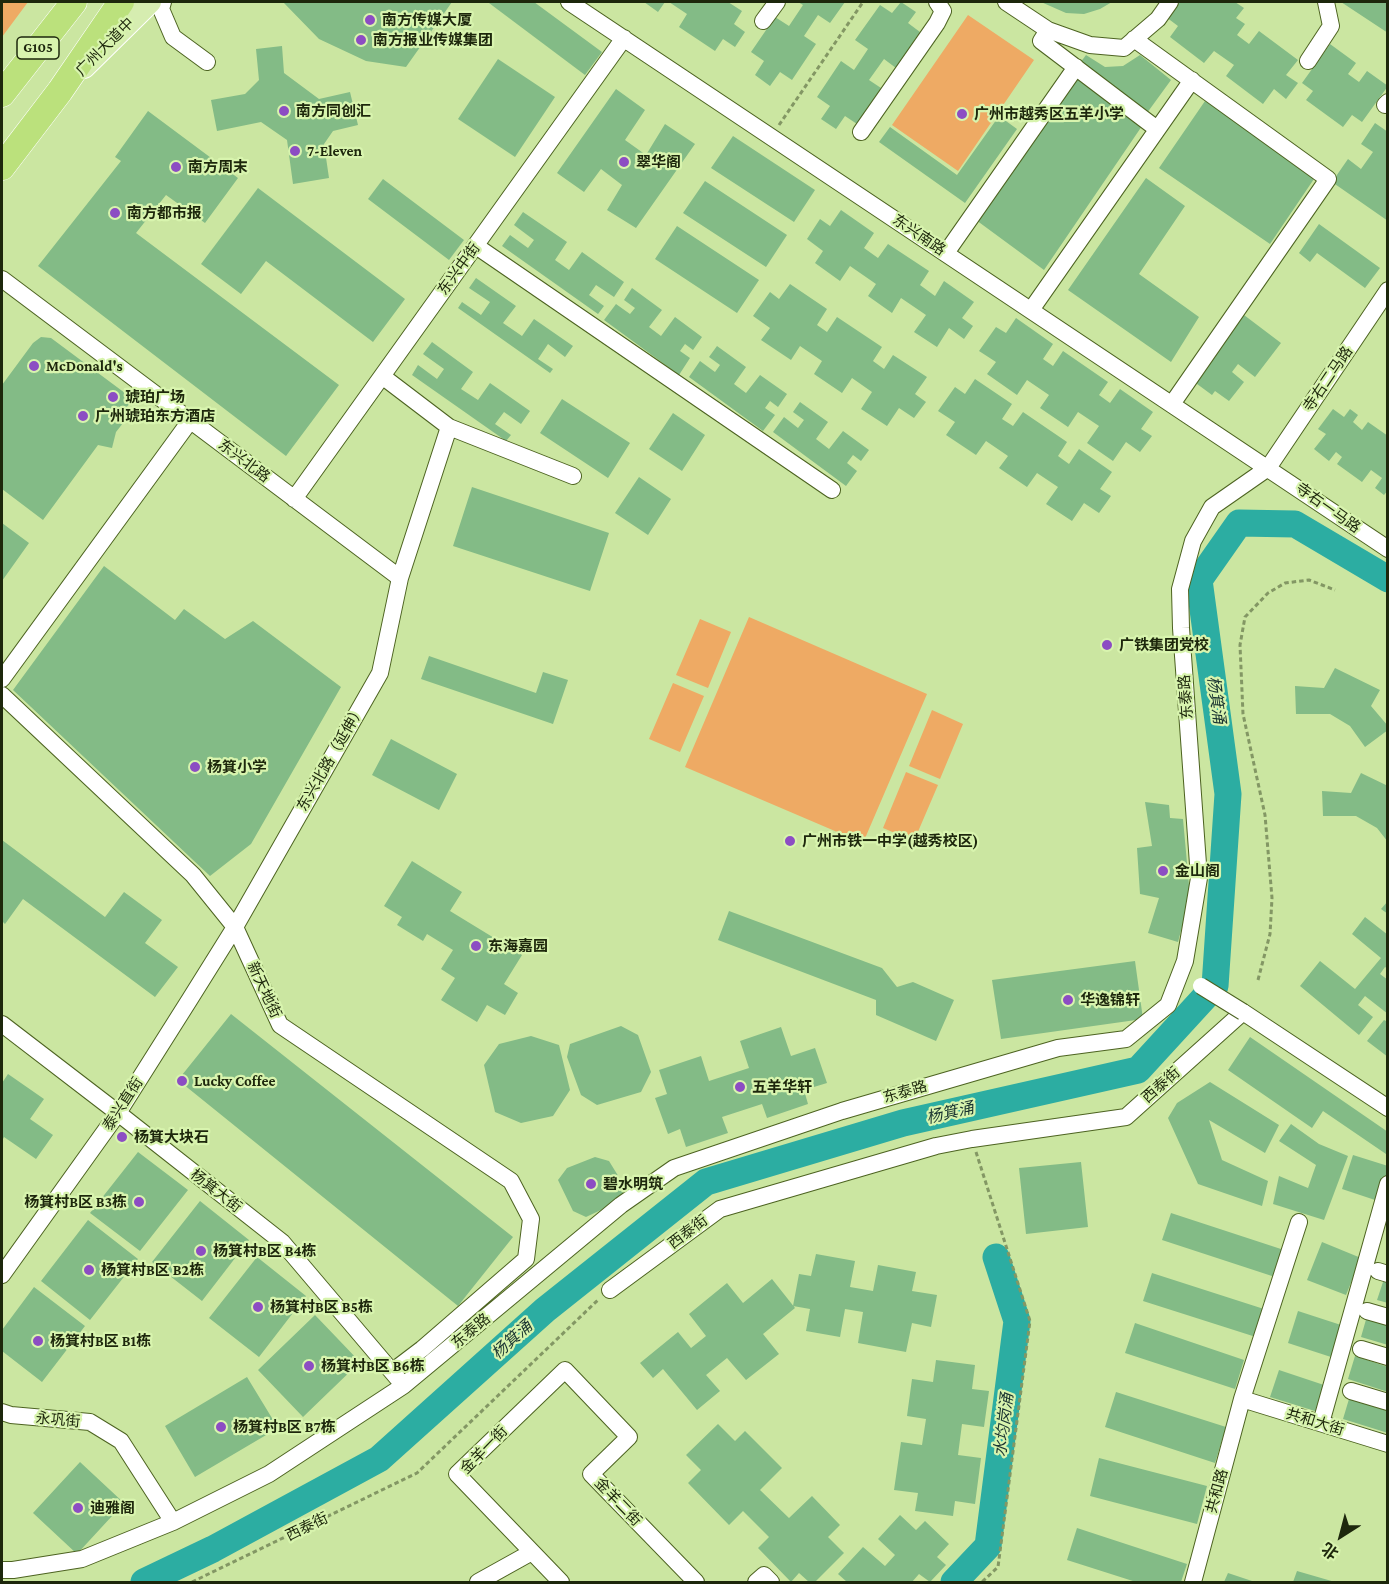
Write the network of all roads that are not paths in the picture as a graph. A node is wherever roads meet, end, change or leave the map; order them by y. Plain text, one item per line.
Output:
1 (74, 2) edge
2 (121, 2) edge
3 (150, 2) edge
4 (163, 2) edge
5 (569, 2) edge
6 (777, 2) edge
7 (937, 2) edge
8 (1006, 2) edge
9 (1170, 2) edge
10 (1326, 2) edge
11 (763, 21) dead end
12 (1048, 30) junction
13 (624, 38) junction
14 (1134, 39) junction
15 (1308, 61) dead end
16 (207, 62) dead end
17 (1076, 67) junction
18 (1192, 80) junction
19 (60, 91) junction
20 (2, 94) edge
21 (1157, 129) junction
22 (861, 132) dead end
23 (2, 167) edge
24 (476, 246) junction
25 (946, 253) junction
26 (2, 279) edge
27 (1388, 290) edge
28 (1032, 310) junction
29 (382, 376) junction
30 (1172, 404) junction
31 (190, 421) junction
32 (449, 427) junction
33 (1268, 468) junction
34 (573, 476) dead end
35 (832, 490) dead end
36 (294, 499) junction
37 (1388, 549) edge
38 (400, 578) junction
39 (2, 679) edge
40 (2, 695) edge
41 (235, 927) junction
42 (1180, 973) junction
43 (1243, 1012) junction
44 (2, 1024) edge
45 (1388, 1108) edge
46 (118, 1113) junction
47 (1388, 1184) edge
48 (1299, 1222) dead end
49 (2, 1275) edge
50 (610, 1290) road end
51 (1367, 1311) dead end
52 (1388, 1317) edge
53 (1361, 1349) dead end
54 (1388, 1357) edge
55 (393, 1371) junction
56 (565, 1371) joint
57 (403, 1386) junction
58 (1351, 1391) dead end
59 (1242, 1399) junction
60 (1388, 1402) edge
61 (2, 1412) edge
62 (1321, 1424) junction
63 (1388, 1444) edge
64 (173, 1522) junction
65 (532, 1552) junction
66 (2, 1570) edge
67 (478, 1582) edge
68 (561, 1582) edge
69 (696, 1582) edge
70 (756, 1582) edge
71 (771, 1582) edge
72 (1193, 1582) edge

1 - 20 highway, G105
2 - 19 highway, 广州大道中 / G105
3 - 19 main road, 广州大道中
4 - 16 street
5 - 13 street, 东兴南路
6 - 11 street
7 - 22 street
8 - 12 street
9 - 14 street
10 - 15 street
12 - 14 street
12 - 17 street
13 - 24 street, 东兴中街
13 - 25 street, 东兴南路
14 - 18 street
17 - 21 street
17 - 25 street
18 - 21 street
18 - 30 street
19 - 23 highway, 广州大道中 / G105
21 - 28 street
24 - 29 street, 东兴中街
24 - 35 street
25 - 28 street, 东兴南路
26 - 31 street, 东兴北路
27 - 33 street, 寺右二马路
28 - 30 street, 东兴南路
29 - 32 street
29 - 36 street, 东兴中街
30 - 33 street, 东兴南路
31 - 36 street, 东兴北路
31 - 39 street
32 - 34 street
32 - 38 street, 东兴北路（延伸）
33 - 37 street, 寺右一马路
33 - 42 street, 东泰路
36 - 38 street, 东兴北路
38 - 41 street, 东兴北路（延伸）
40 - 41 street, 新天地街
41 - 46 street, 泰兴直街
41 - 55 street, 新天地街
42 - 43 street, bridge
42 - 57 street, 东泰路
43 - 45 street
43 - 50 street, 西泰街
44 - 46 street, 杨箕大街
46 - 49 street, 泰兴直街
46 - 55 street, 杨箕大街
47 - 62 street
48 - 59 street, 共和路
51 - 52 street
53 - 54 street
55 - 57 street, 杨箕大街
56 - 65 street, 金羊一街
56 - 69 street, 金羊二街
57 - 64 street, 东泰路
58 - 60 street
59 - 62 street, 共和大街
59 - 72 street, 共和路
61 - 64 street, 永巩街
62 - 63 street, 共和大街
64 - 66 street, 东泰路
65 - 67 street
65 - 68 street, 金羊一街
70 - 71 street

